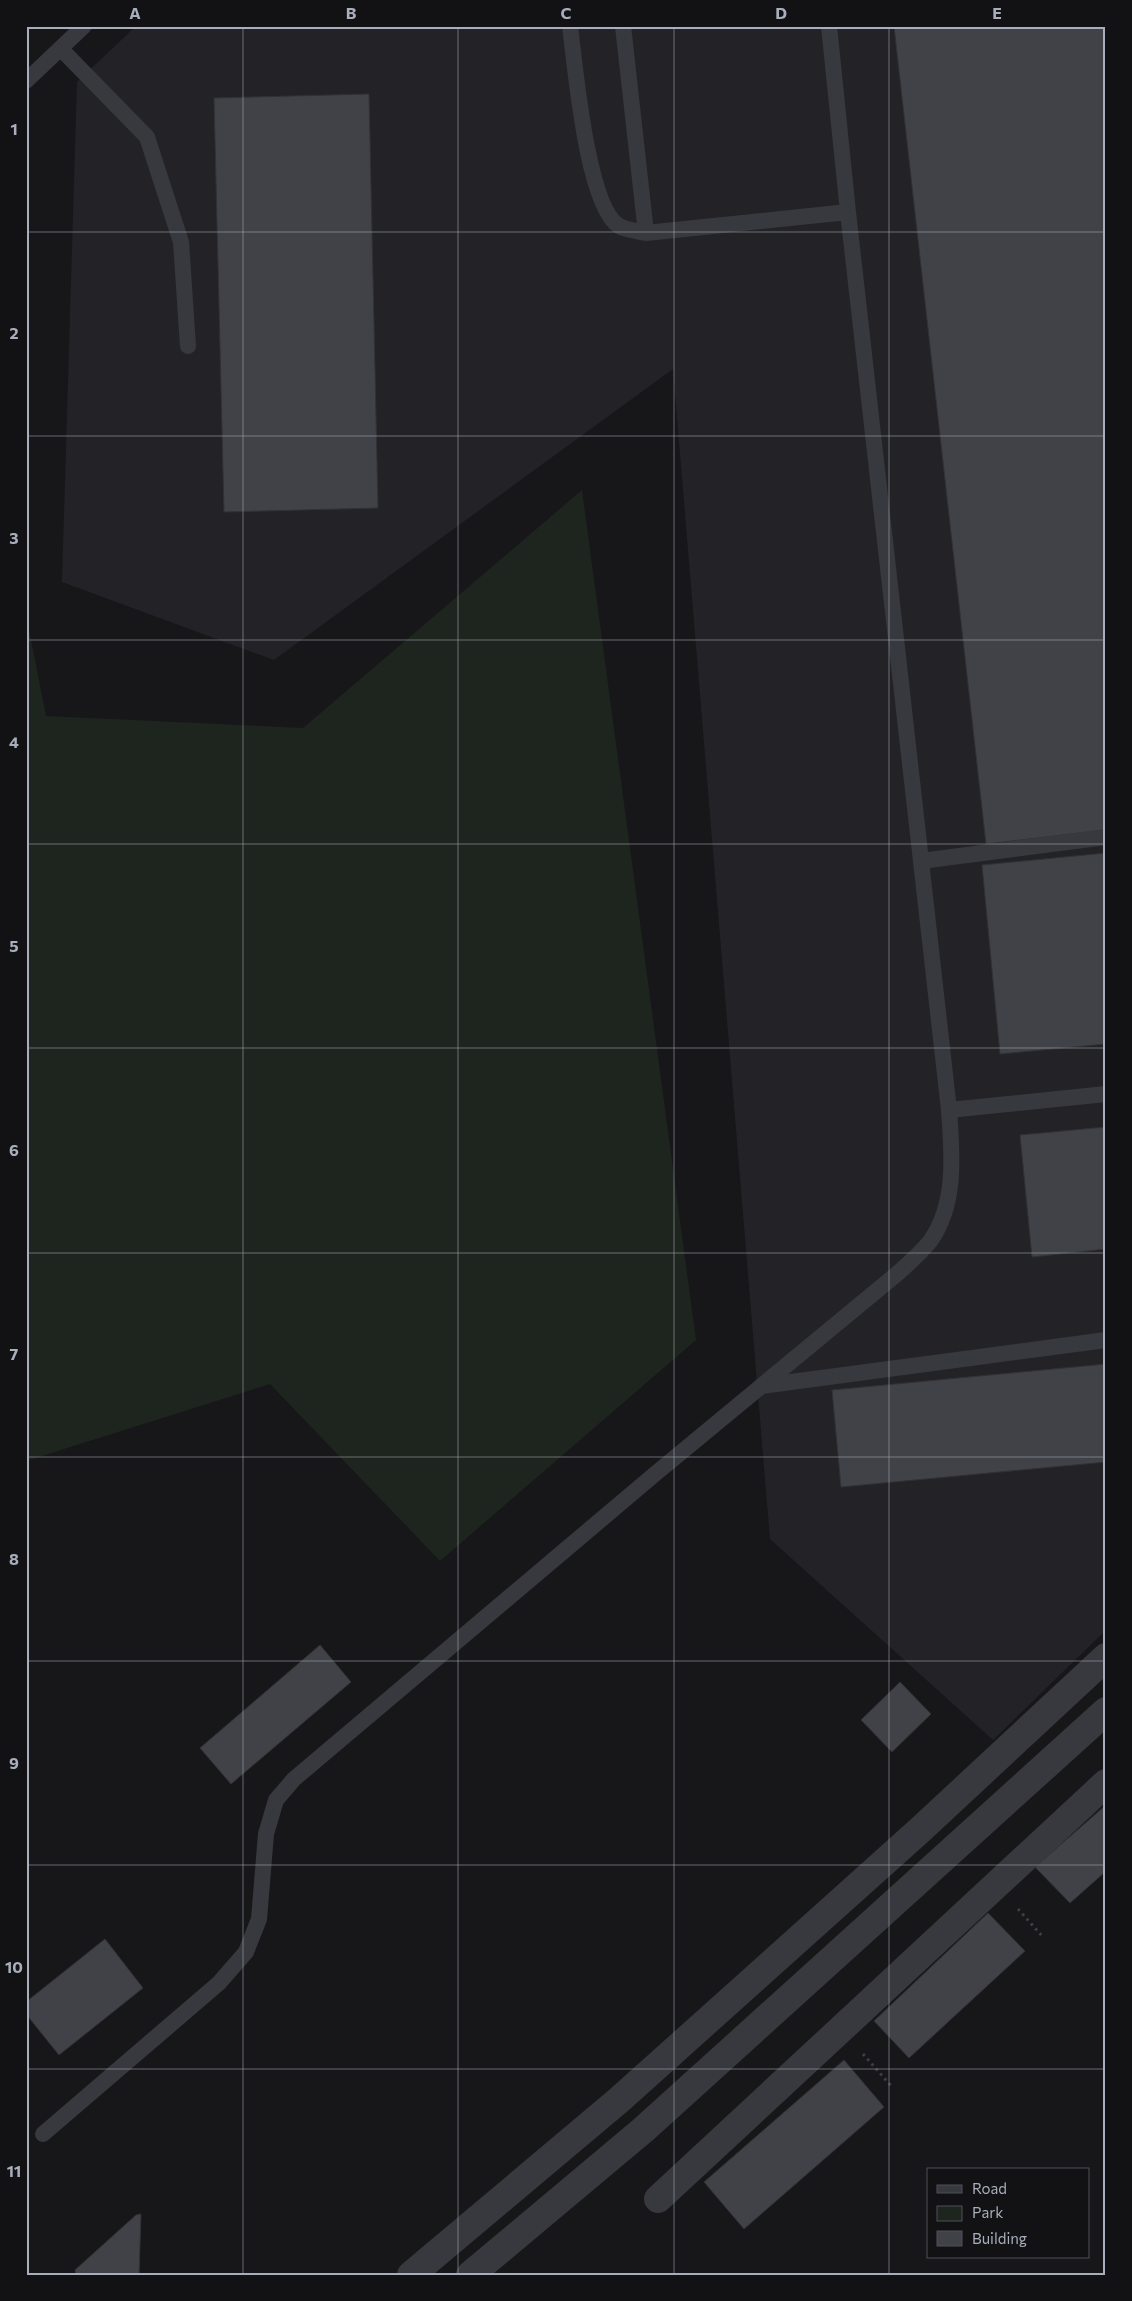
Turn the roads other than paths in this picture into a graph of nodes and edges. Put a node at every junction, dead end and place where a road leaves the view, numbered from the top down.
1 (84, 26) edge
2 (570, 26) edge
3 (623, 26) edge
4 (829, 26) edge
5 (61, 49) junction
6 (26, 81) edge
7 (848, 212) junction
8 (646, 233) junction
9 (188, 346) dead end
10 (1106, 837) edge
11 (921, 861) junction
12 (1106, 1094) edge
13 (949, 1110) junction
14 (1106, 1340) edge
15 (761, 1386) junction
16 (1106, 1656) edge
17 (1106, 1711) edge
18 (1106, 1782) edge
19 (43, 2134) dead end
20 (658, 2199) dead end
21 (442, 2249) junction
22 (410, 2275) edge
23 (466, 2275) edge
24 (470, 2275) edge

1 - 5 lane
2 - 8 lane
3 - 8 lane
4 - 7 lane
5 - 6 lane
5 - 9 lane
7 - 8 lane
7 - 11 lane
10 - 11 lane
11 - 13 lane
12 - 13 lane
13 - 15 lane
14 - 15 lane
15 - 19 lane
16 - 21 street
17 - 24 street
18 - 20 street
21 - 22 street
21 - 23 street

